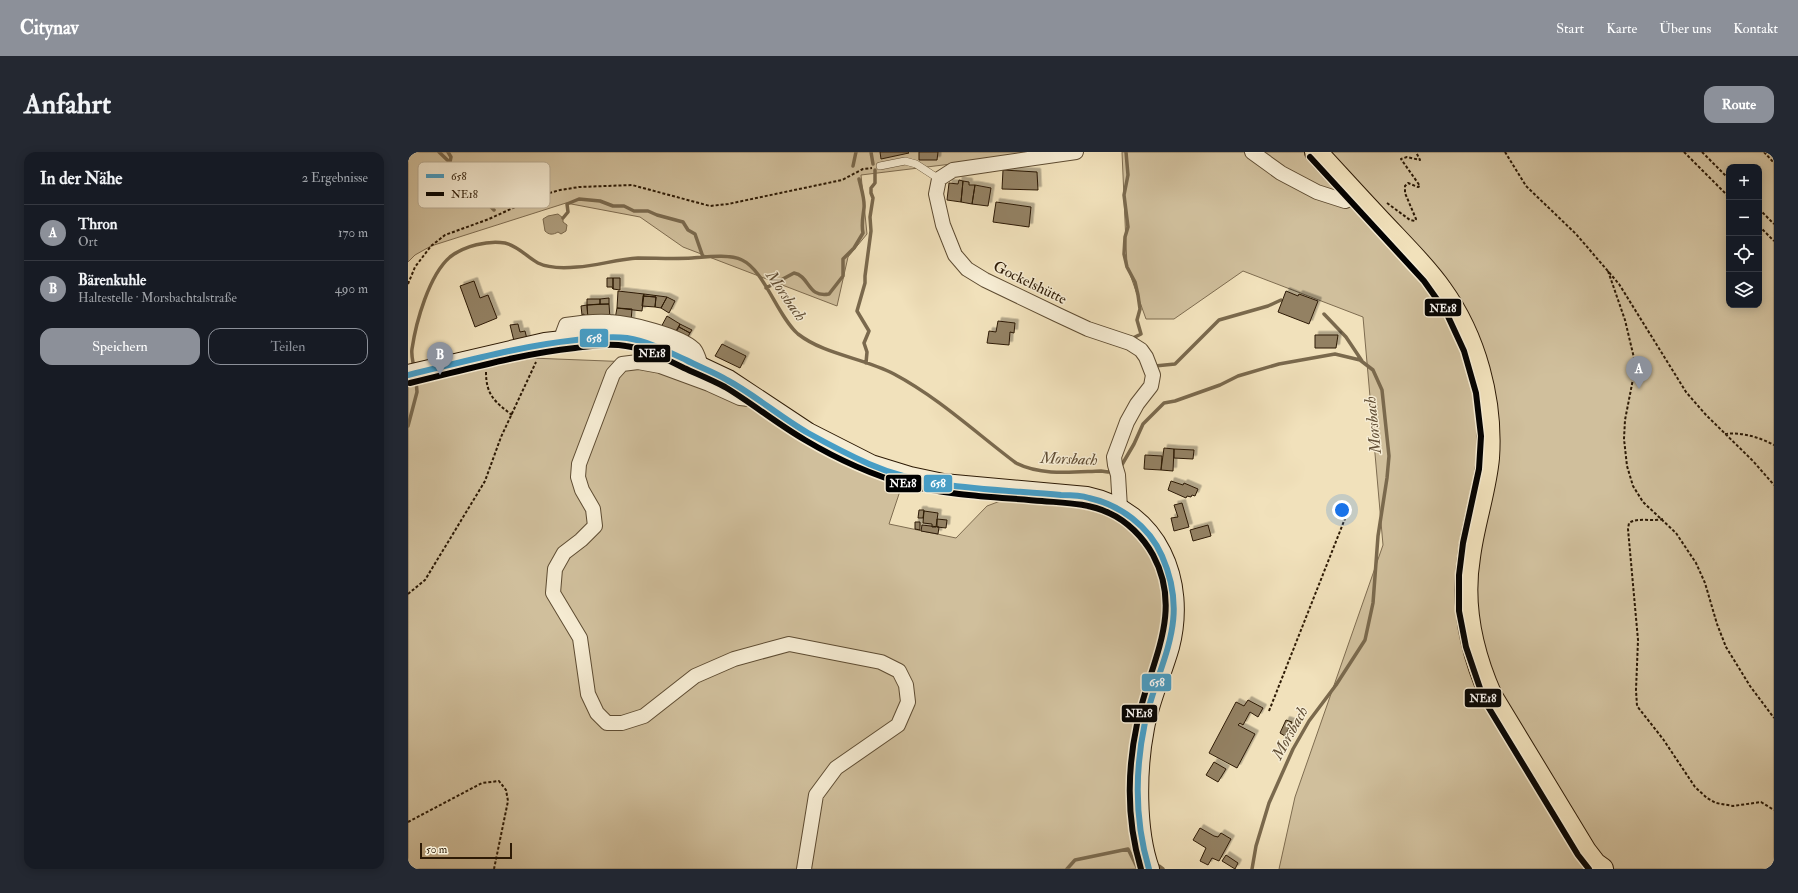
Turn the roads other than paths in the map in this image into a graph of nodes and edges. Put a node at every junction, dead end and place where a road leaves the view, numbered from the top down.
1 (1076, 152) edge
2 (1252, 152) edge
3 (1316, 152) edge
4 (880, 166) road end
5 (939, 179) junction
6 (1357, 196) junction
7 (408, 375) edge
8 (758, 400) junction
9 (1120, 508) junction
10 (804, 869) edge
11 (1149, 869) edge
12 (1602, 869) edge

1 - 5 street
2 - 6 street
3 - 6 main road
4 - 5 lane
5 - 9 street, Gockelshütte
6 - 12 main road
7 - 8 main road
8 - 9 main road
8 - 10 street
9 - 11 main road

